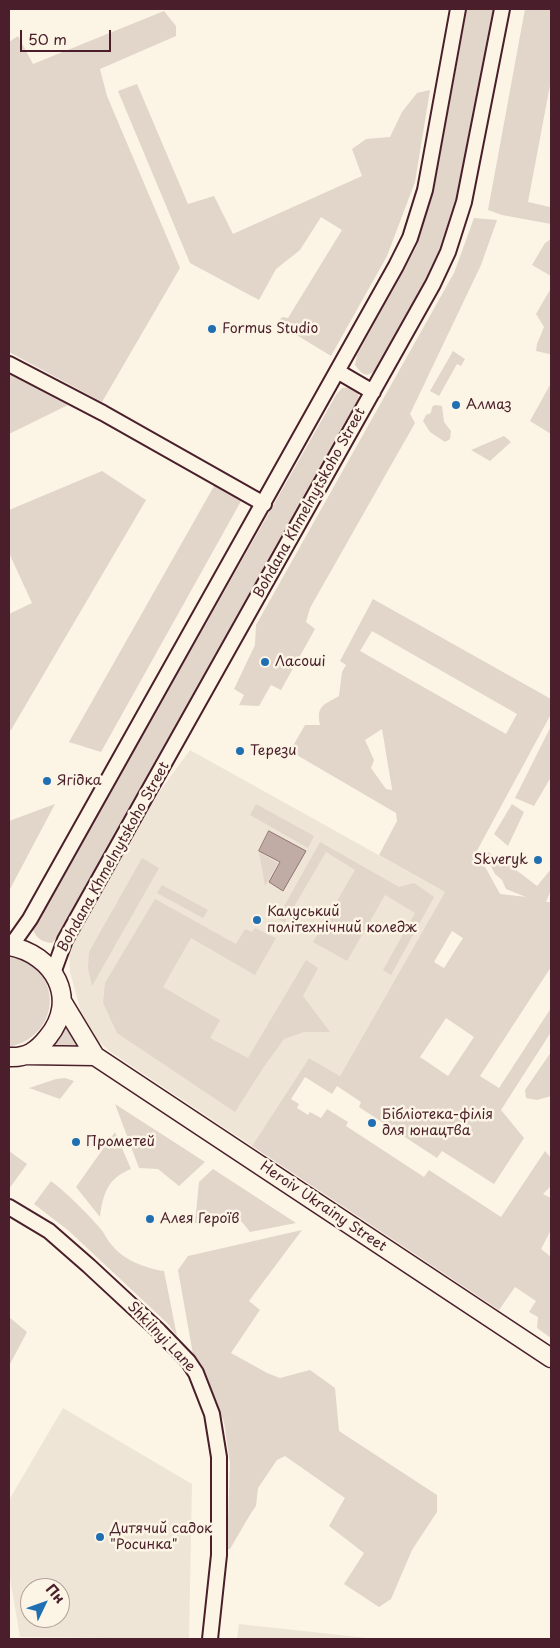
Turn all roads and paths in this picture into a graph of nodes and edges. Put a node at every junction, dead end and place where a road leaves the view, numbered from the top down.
1 (458, 9) edge
2 (502, 9) edge
3 (9, 364) edge
4 (337, 371) junction
5 (373, 392) junction
6 (264, 504) junction
7 (10, 946) edge
8 (53, 973) junction
9 (63, 1003) junction
10 (95, 1056) junction
11 (16, 1058) edge
12 (9, 1207) edge
13 (551, 1358) edge
14 (210, 1639) edge

1 - 4 street
2 - 5 street, Bohdana Khmelnytskoho Street
3 - 6 street
4 - 5 street
4 - 6 street
5 - 8 street, Bohdana Khmelnytskoho Street
6 - 7 street
7 - 8 main road
8 - 9 main road, Heroiv Ukrainy Street
9 - 10 main road, Heroiv Ukrainy Street
9 - 11 main road
10 - 11 main road
10 - 13 main road, Heroiv Ukrainy Street
12 - 14 street, Shkilnyi Lane

